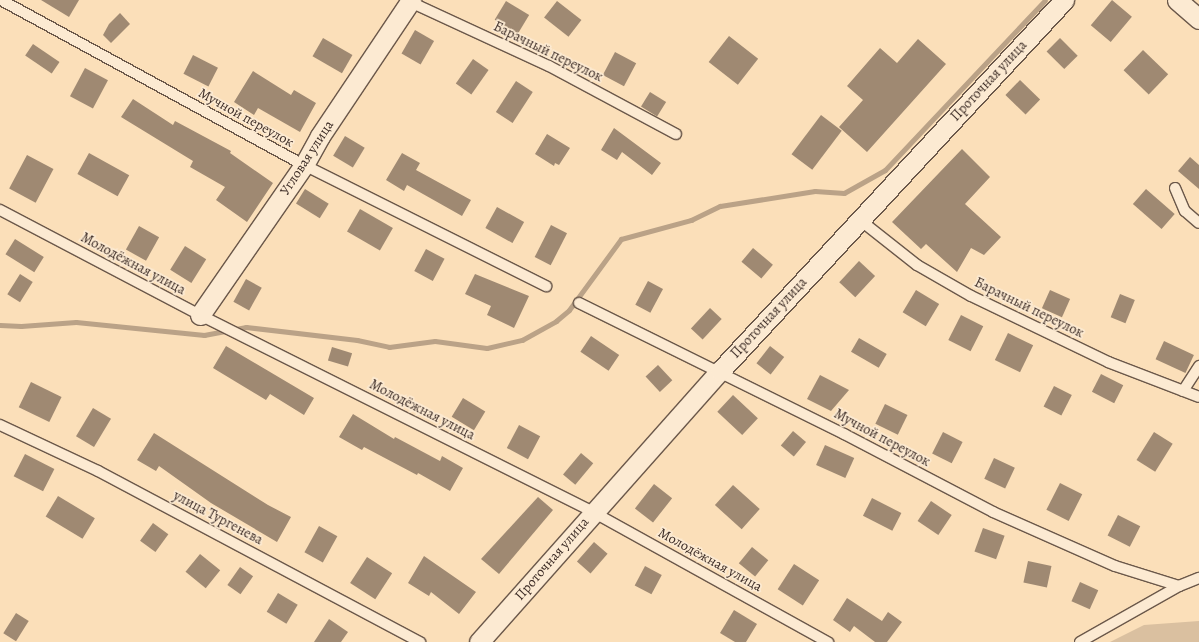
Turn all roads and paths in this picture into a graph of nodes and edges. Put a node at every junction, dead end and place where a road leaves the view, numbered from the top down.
1 (1, 0) edge
2 (1064, 0) edge
3 (1177, 0) edge
4 (409, 1) edge
5 (1199, 19) edge
6 (676, 134) dead end
7 (304, 165) junction
8 (1175, 188) dead end
9 (0, 210) edge
10 (860, 220) junction
11 (1199, 223) edge
12 (546, 286) dead end
13 (579, 303) dead end
14 (200, 315) junction
15 (1199, 366) edge
16 (720, 371) junction
17 (1183, 390) junction
18 (1199, 397) edge
19 (0, 425) edge
20 (593, 512) junction
21 (1199, 578) edge
22 (1179, 586) junction
23 (420, 642) edge
24 (479, 642) edge
25 (828, 642) edge
26 (1080, 642) edge

1 - 7 lane, Мучной переулок
2 - 10 street, Проточная улица
3 - 5 street
4 - 6 lane, Барачный переулок
4 - 7 street, Угловая улица
7 - 12 lane, Мучной переулок
7 - 14 street, Угловая улица
8 - 11 lane
9 - 14 lane, Молодёжная улица
10 - 16 street, Проточная улица
10 - 17 lane, Барачный переулок
13 - 16 lane, Мучной переулок
14 - 20 lane, Молодёжная улица
15 - 17 lane
16 - 20 street, Проточная улица
16 - 22 lane, Мучной переулок
17 - 18 lane, Барачный переулок
19 - 23 lane, улица Тургенева
20 - 24 street, Проточная улица
20 - 25 lane, Молодёжная улица
21 - 22 lane
22 - 26 lane

